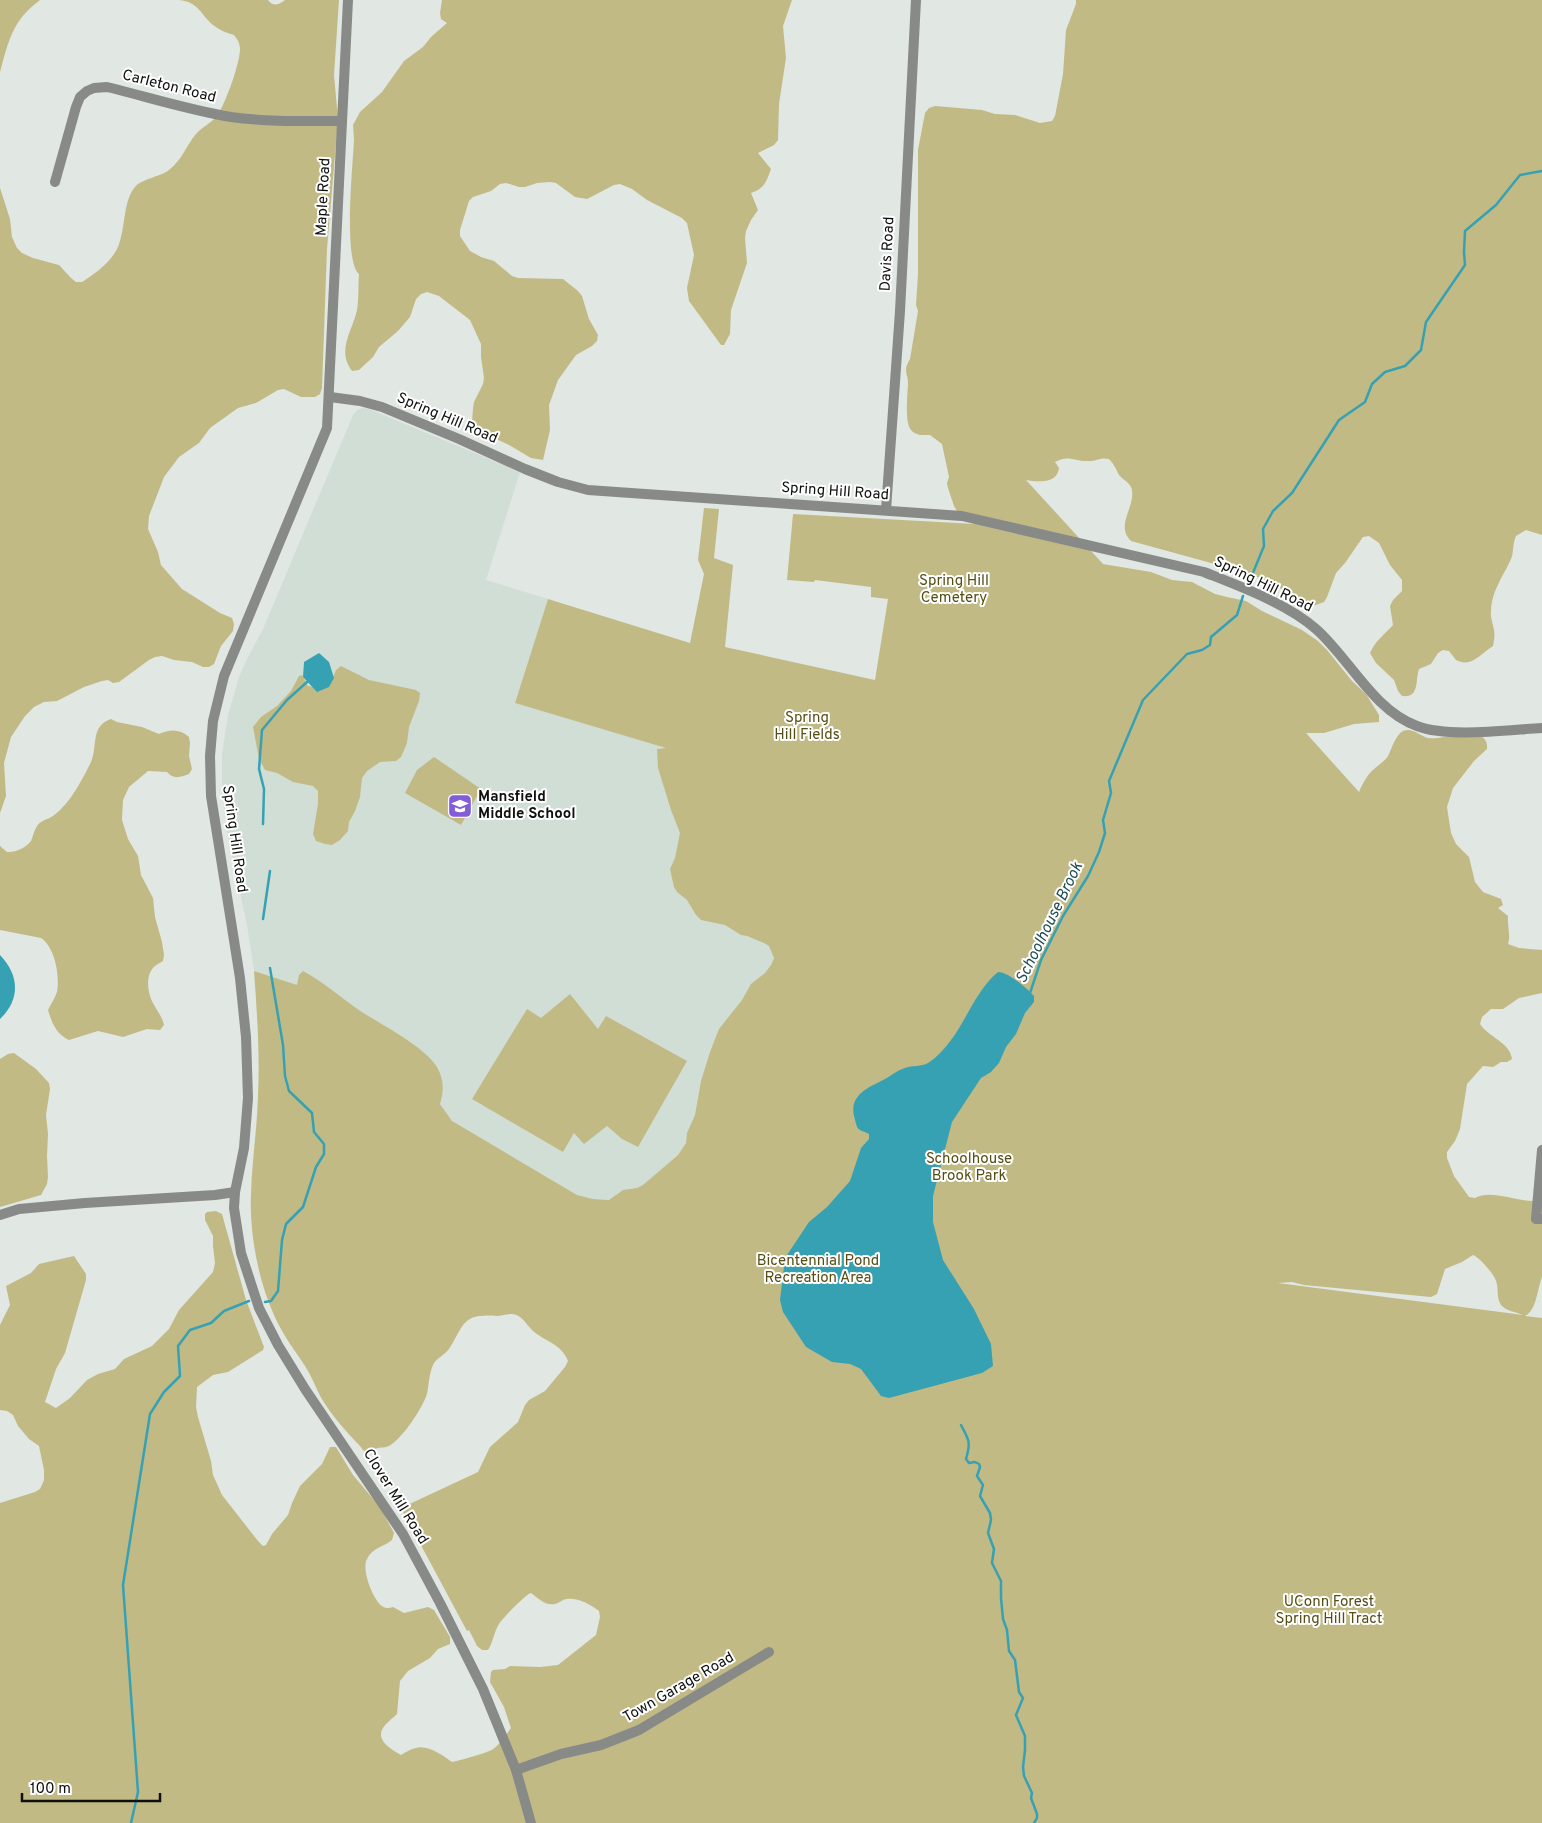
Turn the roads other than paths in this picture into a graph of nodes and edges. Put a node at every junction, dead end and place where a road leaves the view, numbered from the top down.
1 (348, 0) edge
2 (916, 0) edge
3 (342, 121) junction
4 (55, 182) dead end
5 (330, 397) junction
6 (886, 510) junction
7 (1542, 728) edge
8 (1542, 1150) edge
9 (235, 1192) junction
10 (0, 1215) edge
11 (1539, 1219) edge
12 (769, 1652) dead end
13 (516, 1770) junction
14 (531, 1823) edge

1 - 3 street, Maple Road
2 - 6 street, Davis Road
3 - 4 street, Carleton Road
3 - 5 street, Maple Road
5 - 6 street, Spring Hill Road
5 - 9 street, Spring Hill Road
6 - 7 street, Spring Hill Road
8 - 11 street
9 - 10 street
9 - 13 street, Clover Mill Road
12 - 13 street, Town Garage Road
13 - 14 street, Clover Mill Road

